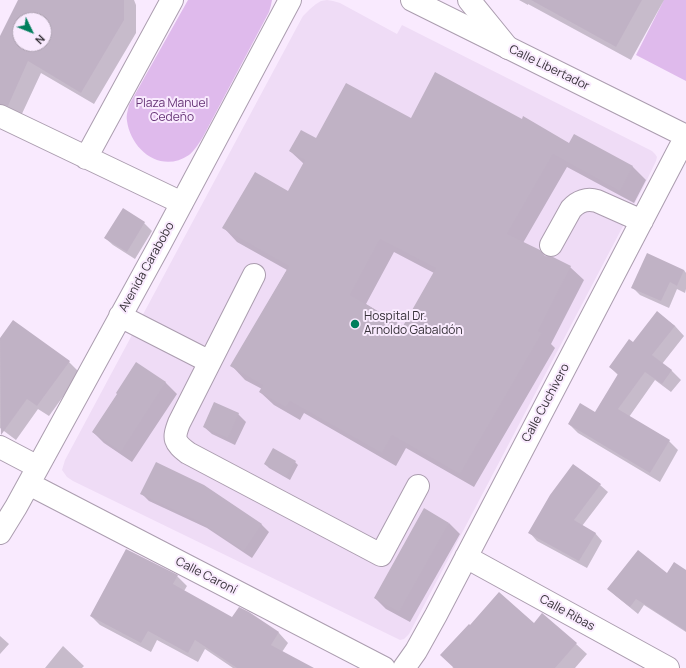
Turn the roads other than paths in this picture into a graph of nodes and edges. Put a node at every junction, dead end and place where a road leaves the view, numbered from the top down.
1 (157, 0) edge
2 (172, 0) edge
3 (290, 0) edge
4 (412, 0) edge
5 (469, 0) edge
6 (155, 32) junction
7 (508, 48) junction
8 (0, 116) edge
9 (686, 136) edge
10 (86, 158) junction
11 (182, 203) junction
12 (642, 221) junction
13 (551, 245) dead end
14 (254, 274) dead end
15 (120, 316) junction
16 (210, 362) junction
17 (0, 447) edge
18 (33, 475) junction
19 (418, 486) dead end
20 (0, 533) edge
21 (466, 558) junction
22 (384, 668) edge
23 (404, 668) edge
24 (668, 668) edge

1 - 6 main road
2 - 6 main road
3 - 11 main road, Avenida Carabobo
4 - 7 main road, Calle Libertador
5 - 7 main road
6 - 10 main road
7 - 9 main road, Calle Libertador
8 - 10 main road
9 - 12 main road, Calle Cuchivero
10 - 11 main road
11 - 15 main road, Avenida Carabobo
12 - 13 main road
12 - 21 main road, Calle Cuchivero
14 - 16 main road
15 - 16 main road
15 - 18 main road, Avenida Carabobo
16 - 19 main road
17 - 18 main road, Calle Caroní
18 - 20 main road, Avenida Carabobo
18 - 22 main road, Calle Caroní
21 - 23 main road, Calle Cuchivero
21 - 24 main road, Calle Ribas

